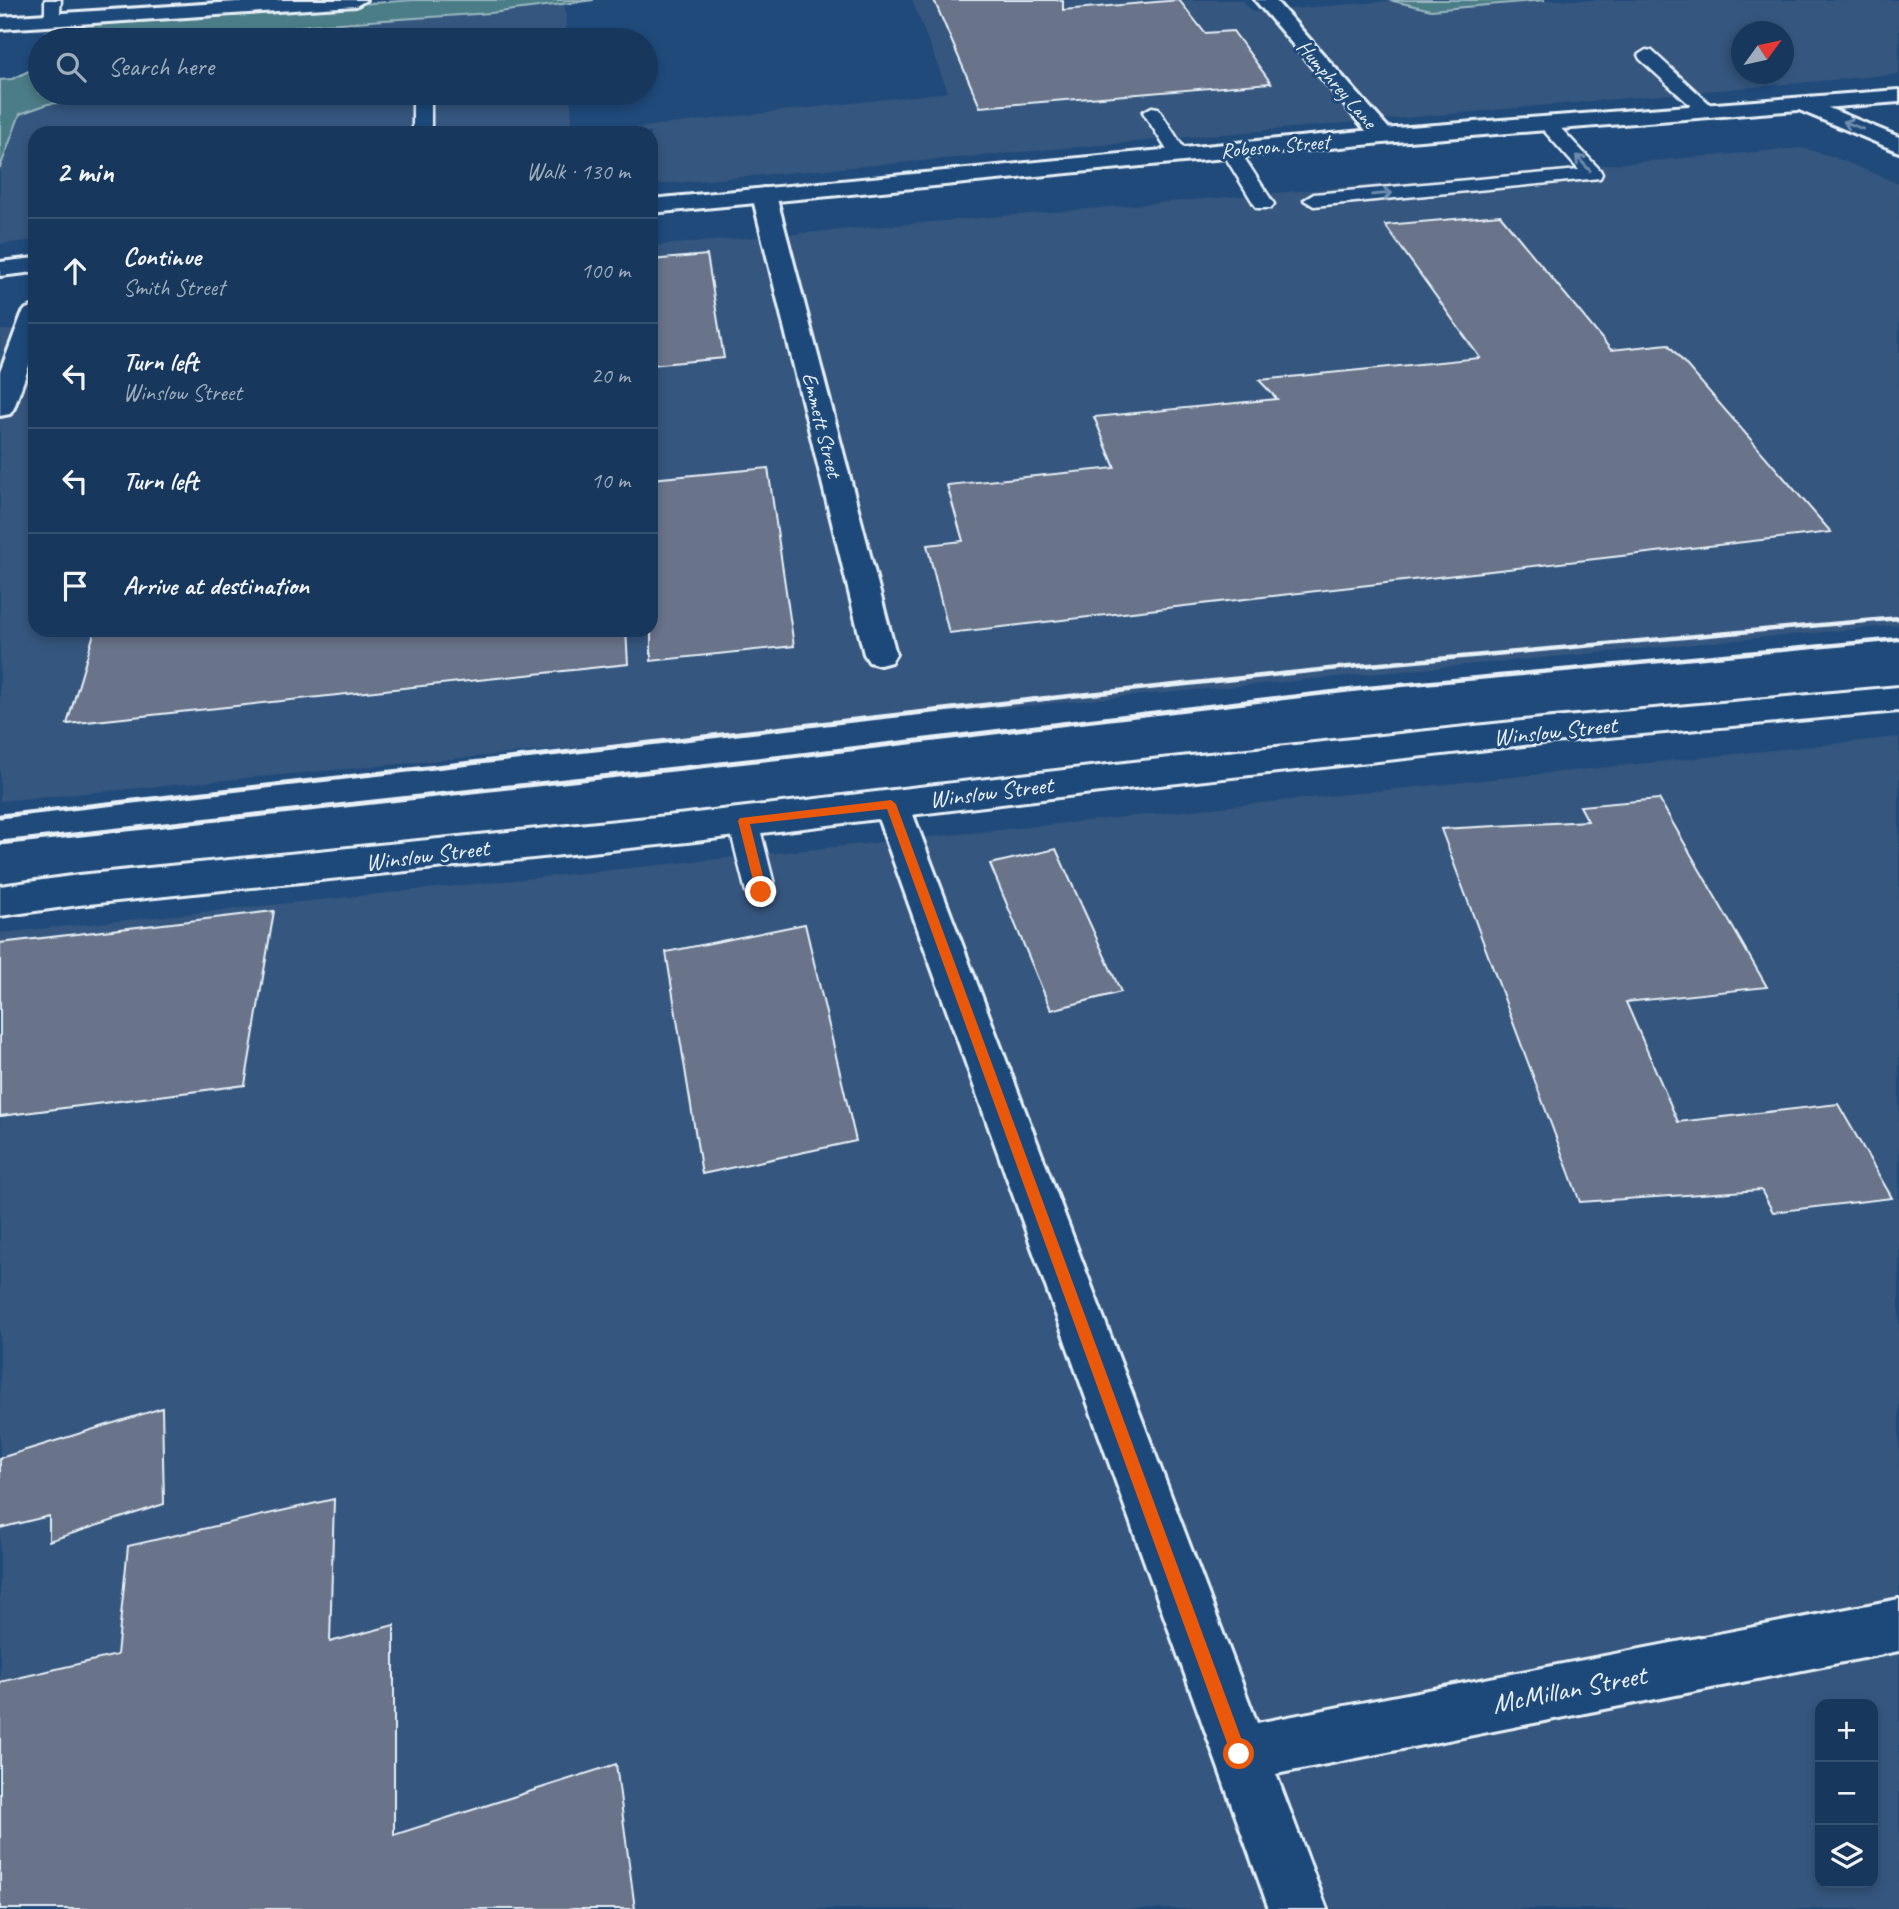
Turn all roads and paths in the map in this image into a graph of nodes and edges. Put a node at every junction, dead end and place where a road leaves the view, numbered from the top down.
1 (356, 0) edge
2 (1265, 0) edge
3 (53, 10) edge
4 (0, 23) edge
5 (1646, 55) dead end
6 (1899, 96) edge
7 (422, 105) edge
8 (1807, 105) junction
9 (1152, 111) dead end
10 (1708, 112) junction
11 (1547, 124) junction
12 (422, 126) edge
13 (1382, 136) junction
14 (1899, 145) edge
15 (1230, 150) junction
16 (1179, 155) junction
17 (764, 195) junction
18 (1314, 200) dead end
19 (1264, 204) dead end
20 (658, 205) edge
21 (28, 266) edge
22 (0, 269) edge
23 (28, 333) edge
24 (0, 408) edge
25 (880, 654) dead end
26 (1899, 699) edge
27 (891, 804) junction
28 (743, 821) junction
29 (761, 892) dead end
30 (0, 901) edge
31 (1899, 1625) edge
32 (1239, 1754) junction
33 (1298, 1909) edge

1 - 3 street
2 - 13 street, Humphrey Lane
3 - 4 street
5 - 10 lane
6 - 8 street, Robeson Street
7 - 12 lane
8 - 10 street, Robeson Street
14 -> 8 street
9 - 16 lane
10 - 11 street, Robeson Street
11 - 13 street, Robeson Street
18 -> 11 lane
13 - 15 street, Robeson Street
15 - 16 street, Robeson Street
15 - 19 lane
16 - 17 street, Robeson Street
17 - 20 street, Robeson Street
17 - 25 street, Emmett Street
21 - 22 street
23 - 24 street
26 - 27 street, Winslow Street
27 - 28 street, Winslow Street
27 - 32 street
28 - 29 lane
28 - 30 street, Winslow Street
31 - 32 street, McMillan Street
32 - 33 street

